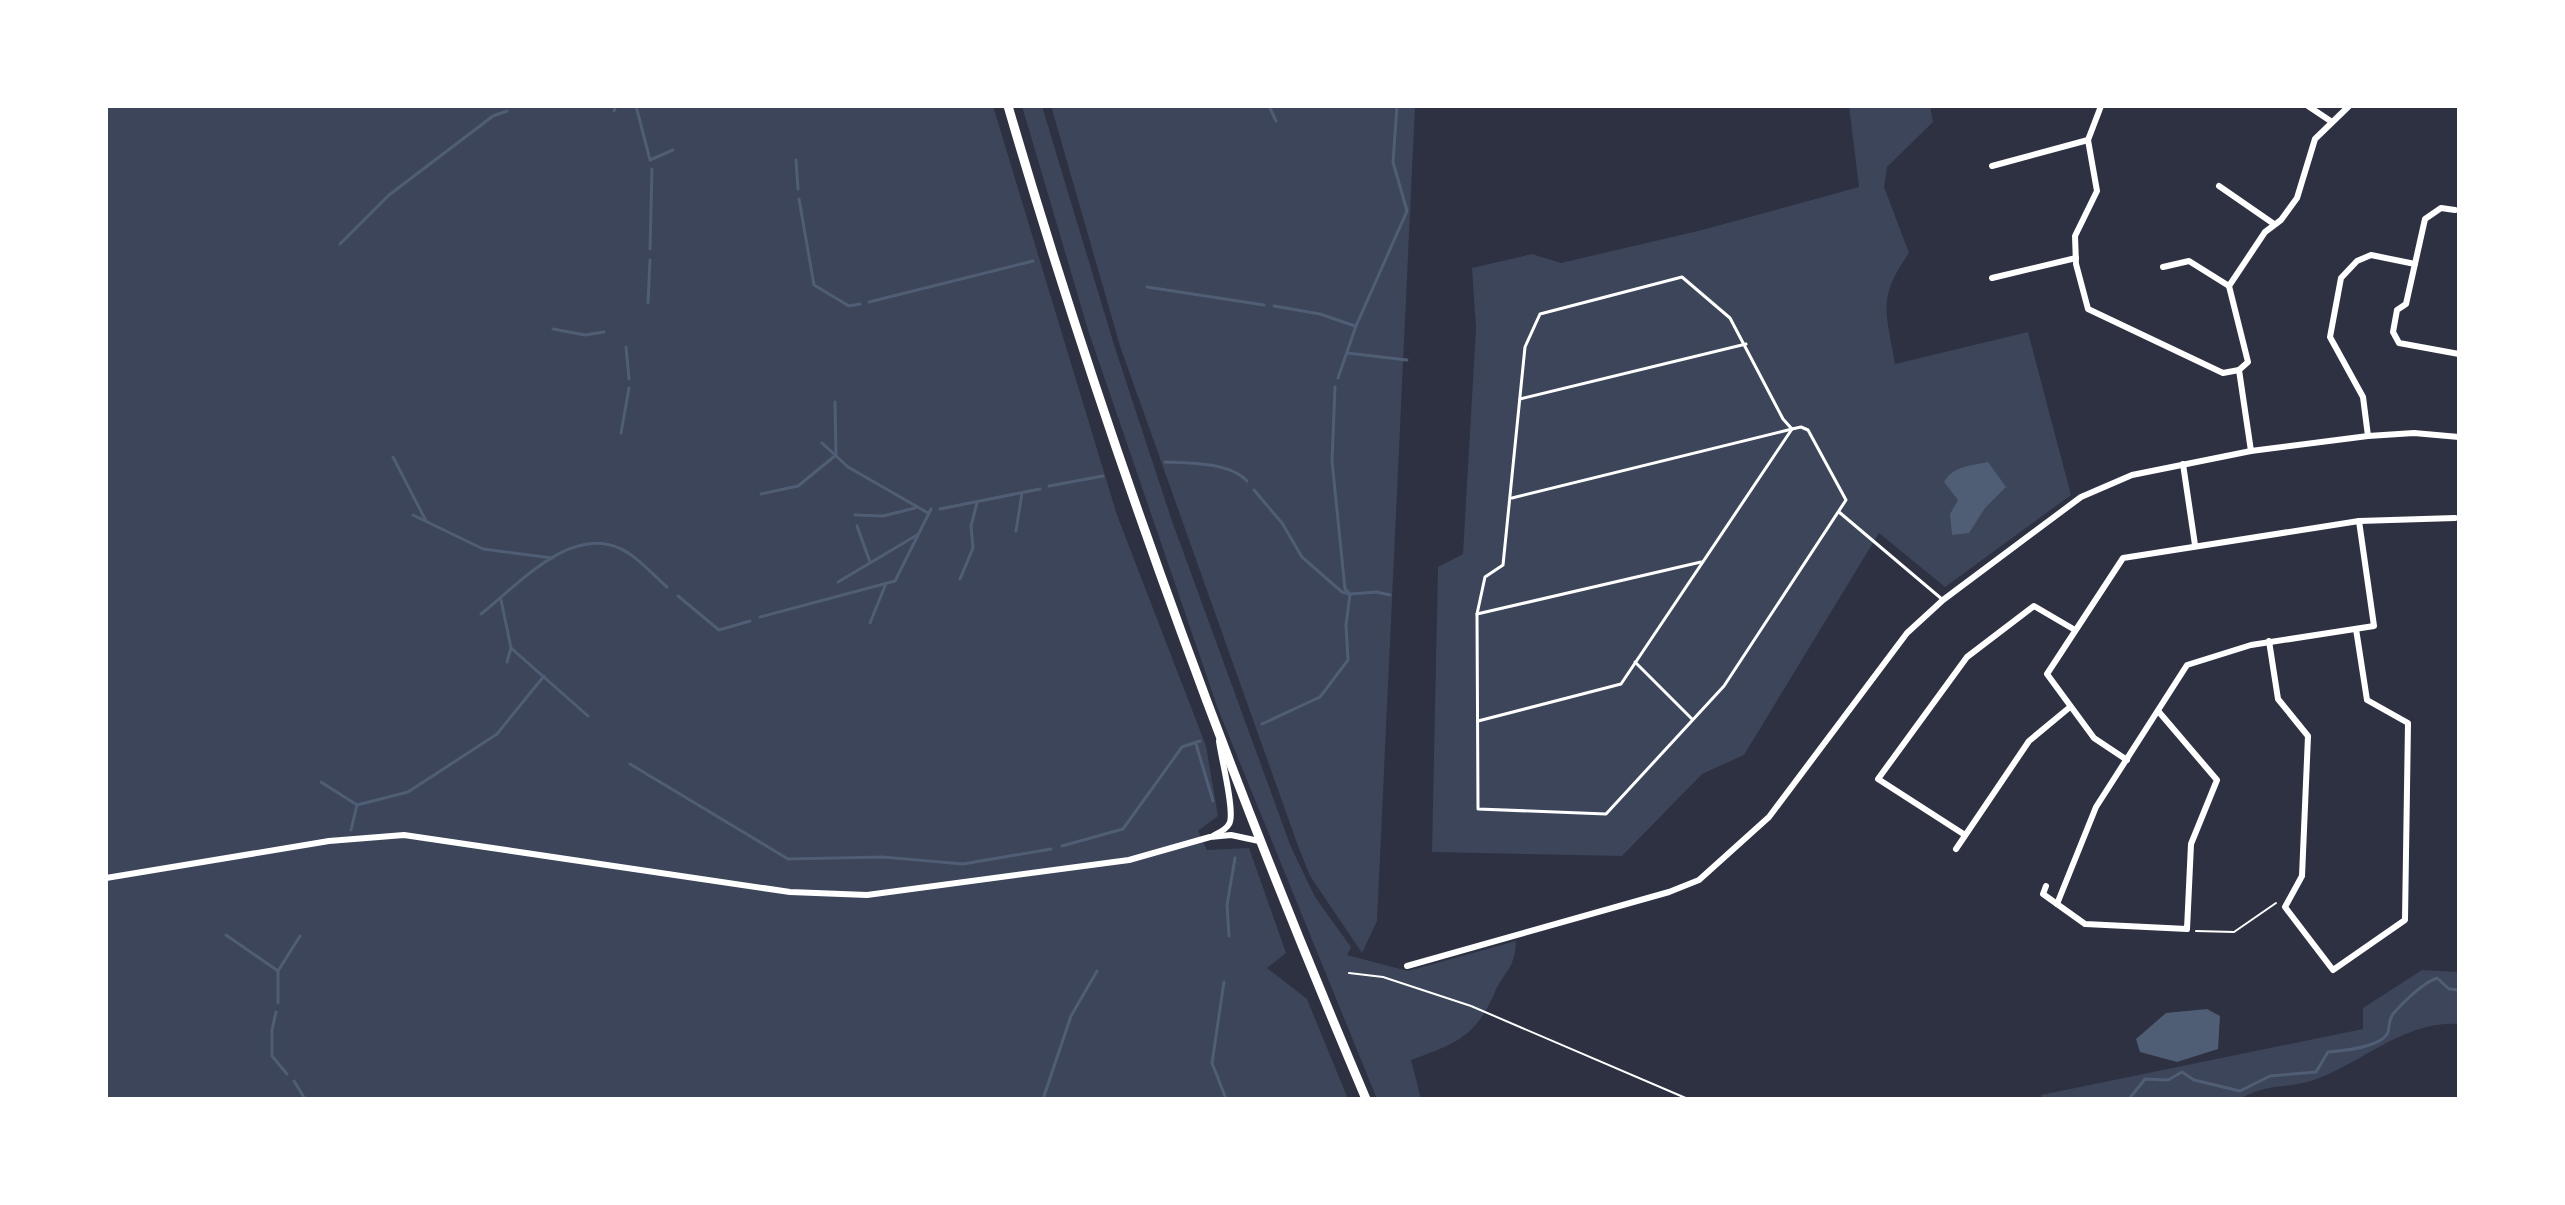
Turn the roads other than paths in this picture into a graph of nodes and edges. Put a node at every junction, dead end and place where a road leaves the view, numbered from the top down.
1 (1008, 106) edge
2 (2101, 106) edge
3 (2308, 106) edge
4 (2349, 106) edge
5 (2332, 122) junction
6 (2088, 140) junction
7 (1992, 166) dead end
8 (2219, 186) dead end
9 (2455, 210) dead end
10 (2274, 224) junction
11 (2076, 258) junction
12 (2415, 264) junction
13 (2163, 267) dead end
14 (1992, 278) dead end
15 (2229, 286) junction
16 (1746, 344) junction
17 (2459, 354) edge
18 (2239, 370) junction
19 (1520, 399) junction
20 (1792, 429) junction
21 (2368, 436) junction
22 (2459, 437) edge
23 (2251, 451) junction
24 (2183, 464) junction
25 (1511, 498) junction
26 (1838, 511) junction
27 (2455, 518) dead end
28 (2359, 521) junction
29 (2195, 545) junction
30 (1701, 562) junction
31 (1943, 600) junction
32 (1477, 614) junction
33 (2356, 629) junction
34 (2075, 630) junction
35 (2269, 641) junction
36 (1635, 662) junction
37 (2070, 707) junction
38 (2159, 712) junction
39 (1693, 720) junction
40 (1478, 721) junction
41 (1219, 738) junction
42 (2127, 760) junction
43 (1965, 835) junction
44 (1210, 837) junction
45 (1259, 841) junction
46 (1956, 849) dead end
47 (106, 878) edge
48 (2046, 886) dead end
49 (2057, 904) junction
50 (1407, 966) dead end
51 (1366, 1099) edge

1 - 41 main road
2 - 6 street
3 - 5 street
4 - 5 street
5 - 10 street
6 - 7 street
6 - 11 street
8 - 10 street
9 - 12 street
10 - 15 street
11 - 14 street
11 - 18 street
12 - 17 street
12 - 21 street
13 - 15 street
15 - 18 street
16 - 19 lane
16 - 19 lane
16 - 20 lane
18 - 23 street
19 - 25 lane
20 - 25 lane
20 - 26 lane
20 - 30 lane
21 - 22 street
21 - 23 street
23 - 24 street
24 - 29 street
24 - 31 street
25 - 32 lane
26 - 31 lane
26 - 39 lane
27 - 28 street
28 - 29 street
28 - 33 street
29 - 34 street
30 - 32 lane
30 - 36 lane
31 - 50 street
32 - 40 lane
33 - 35 street
33 - 35 street
34 - 37 street
34 - 43 street
35 - 38 street
36 - 39 lane
36 - 40 lane
37 - 42 street
37 - 43 street
38 - 42 street
38 - 49 street
39 - 40 lane
41 - 44 street
41 - 45 main road
42 - 49 street
43 - 46 street
44 - 45 street
44 - 47 street
45 - 51 main road
48 - 49 street

